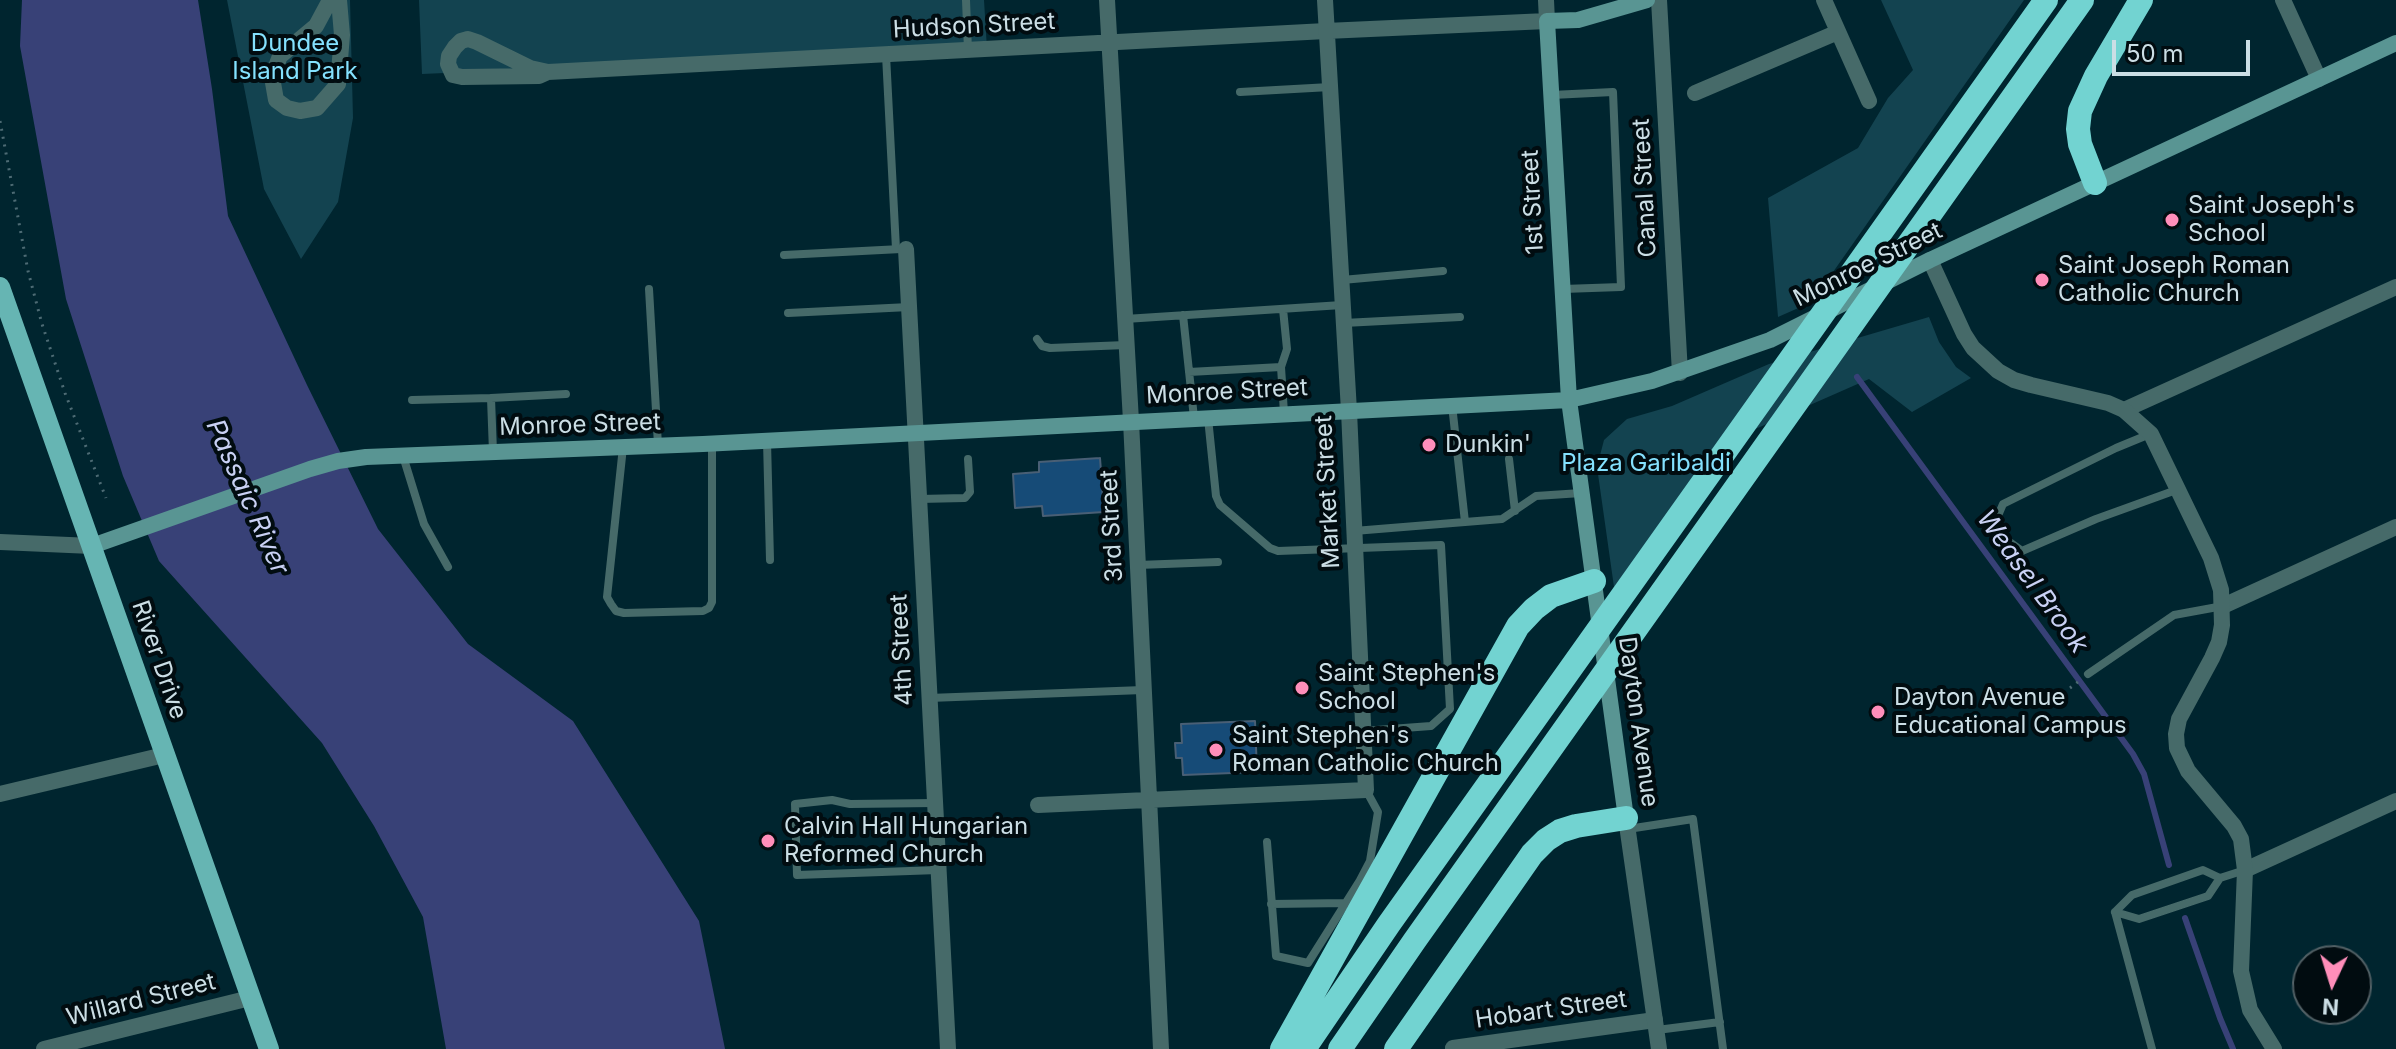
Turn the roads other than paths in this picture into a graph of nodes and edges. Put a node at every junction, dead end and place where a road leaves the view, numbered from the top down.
1 (330, 0) edge
2 (339, 0) edge
3 (966, 0) edge
4 (1107, 0) edge
5 (1325, 0) edge
6 (1546, 0) edge
7 (1647, 0) edge
8 (1659, 0) edge
9 (1824, 0) edge
10 (2046, 0) edge
11 (2082, 0) edge
12 (2141, 0) edge
13 (2283, 0) edge
14 (1547, 21) junction
15 (1326, 31) junction
16 (1838, 32) junction
17 (1109, 43) junction
18 (2396, 43) edge
19 (968, 50) junction
20 (886, 54) junction
21 (548, 72) junction
22 (2319, 79) junction
23 (1330, 87) junction
24 (1240, 92) dead end
25 (1695, 93) dead end
26 (1551, 95) junction
27 (1869, 101) dead end
28 (2095, 183) junction
29 (901, 249) junction
30 (784, 255) dead end
31 (1930, 260) junction
32 (1443, 271) dead end
33 (1341, 280) junction
34 (0, 287) edge
35 (2396, 287) edge
36 (649, 289) dead end
37 (1562, 289) junction
38 (1342, 305) junction
39 (909, 307) junction
40 (1283, 309) junction
41 (788, 313) dead end
42 (1183, 315) junction
43 (1460, 317) dead end
44 (1125, 319) junction
45 (1344, 323) junction
46 (1037, 339) dead end
47 (1127, 345) junction
48 (1281, 367) junction
49 (1189, 372) junction
50 (1680, 373) junction
51 (566, 394) dead end
52 (491, 398) junction
53 (412, 400) dead end
54 (1569, 400) junction
55 (1452, 405) junction
56 (2124, 410) junction
57 (1349, 411) junction
58 (1284, 413) junction
59 (1201, 418) junction
60 (1131, 421) junction
61 (915, 432) junction
62 (2151, 434) junction
63 (767, 440) junction
64 (712, 443) junction
65 (659, 446) junction
66 (623, 447) junction
67 (493, 452) junction
68 (403, 455) junction
69 (968, 459) dead end
70 (1509, 459) dead end
71 (2179, 489) junction
72 (1582, 493) junction
73 (918, 499) junction
74 (1515, 511) junction
75 (1465, 522) junction
76 (2396, 527) edge
77 (1354, 540) junction
78 (0, 542) edge
79 (92, 546) junction
80 (770, 560) dead end
81 (1218, 562) dead end
82 (1138, 565) junction
83 (448, 567) dead end
84 (1594, 581) junction
85 (2223, 606) junction
86 (2088, 674) dead end
87 (1144, 690) junction
88 (929, 698) junction
89 (1363, 731) junction
90 (164, 755) junction
91 (1366, 790) junction
92 (0, 794) edge
93 (1149, 800) junction
94 (2396, 801) edge
95 (935, 803) junction
96 (1038, 805) dead end
97 (1627, 824) junction
98 (1267, 842) dead end
99 (938, 870) junction
100 (2245, 870) junction
101 (2220, 878) junction
102 (1347, 903) junction
103 (1271, 904) junction
104 (2115, 912) junction
105 (250, 998) junction
106 (1720, 1022) junction
107 (1656, 1025) junction
108 (1453, 1048) edge
109 (44, 1049) edge
110 (269, 1049) edge
111 (948, 1049) edge
112 (1161, 1049) edge
113 (1282, 1049) edge
114 (1304, 1049) edge
115 (1340, 1049) edge
116 (1396, 1049) edge
117 (1659, 1049) edge
118 (1723, 1049) edge
119 (2152, 1049) edge
120 (2274, 1049) edge

1 - 2 street
3 - 19 lane
4 - 17 street, 3rd Street
5 - 15 street, Market Street
6 - 14 street, 1st Street
7 - 14 main road
8 - 50 street, Canal Street
9 - 16 street
10 - 114 highway
11 - 115 highway
12 - 28 highway
13 - 22 street
14 - 15 street, Hudson Street
14 - 26 main road, 1st Street
15 - 17 street, Hudson Street
15 - 23 street, Market Street
16 - 25 street
16 - 27 street
17 - 19 street, Hudson Street
17 - 44 street, 3rd Street
18 - 22 main road, Monroe Street
19 - 20 street, Hudson Street
20 - 21 street, Hudson Street
20 - 29 lane
21 - 21 street, Hudson Street
22 - 28 main road, Monroe Street
23 - 24 lane
23 - 33 street, Market Street
26 - 37 main road, 1st Street
26 - 37 lane
28 - 31 main road, Monroe Street
29 - 30 lane
29 - 39 street, 4th Street
31 - 50 main road, Monroe Street
31 - 56 street
32 - 33 lane
33 - 38 street, Market Street
34 - 79 main road, River Drive
35 - 56 street
36 - 65 lane
37 - 54 main road, 1st Street
38 - 40 lane
38 - 45 street, Market Street
39 - 41 lane
39 - 61 street, 4th Street
40 - 42 lane
40 - 48 lane
42 - 44 lane
42 - 49 lane
43 - 45 lane
44 - 47 street, 3rd Street
45 - 57 street, Market Street
46 - 47 lane
47 - 60 street, 3rd Street
48 - 49 lane
48 - 58 lane
49 - 59 lane
50 - 54 main road, Monroe Street
51 - 52 lane
52 - 53 lane
52 - 67 lane
54 - 55 main road, Monroe Street
54 - 72 main road, Dayton Avenue
55 - 57 main road, Monroe Street
55 - 75 lane
56 - 62 street
57 - 58 main road, Monroe Street
57 - 77 street, Market Street
58 - 59 main road, Monroe Street
59 - 60 main road, Monroe Street
59 - 77 lane
60 - 61 main road, Monroe Street
60 - 82 street, 3rd Street
61 - 63 main road, Monroe Street
61 - 73 street, 4th Street
62 - 71 street
62 - 71 lane
63 - 64 main road, Monroe Street
63 - 80 lane
64 - 65 main road, Monroe Street
64 - 66 lane
65 - 66 main road, Monroe Street
66 - 67 main road, Monroe Street
67 - 68 main road, Monroe Street
68 - 79 main road, Monroe Street
68 - 83 lane
69 - 73 lane
70 - 74 lane
71 - 85 street
72 - 74 lane
72 - 84 main road, Dayton Avenue
73 - 88 street, 4th Street
74 - 75 lane
75 - 77 lane
76 - 85 street
77 - 89 street, Market Street
77 - 89 lane
78 - 79 street, Monroe Street
79 - 90 main road, River Drive
81 - 82 lane
82 - 87 street, 3rd Street
84 - 97 main road, Dayton Avenue
84 - 113 highway
85 - 86 lane
85 - 100 street
87 - 88 lane
87 - 93 street, 3rd Street
88 - 95 street, 4th Street
89 - 91 street, Market Street
90 - 92 street
90 - 105 main road, River Drive
91 - 93 street
91 - 102 lane
93 - 96 street
93 - 112 street, 3rd Street
94 - 100 street
95 - 99 street, 4th Street
95 - 99 lane
97 - 106 lane
97 - 107 street, Dayton Avenue
97 - 116 highway
98 - 103 lane
99 - 111 street, 4th Street
100 - 101 lane
100 - 120 street
101 - 104 lane
101 - 104 lane
102 - 103 lane
102 - 103 lane
104 - 119 lane
105 - 109 street, Willard Street
105 - 110 main road, River Drive
106 - 107 lane
106 - 118 lane
107 - 108 street, Hobart Street
107 - 117 street, Dayton Avenue

